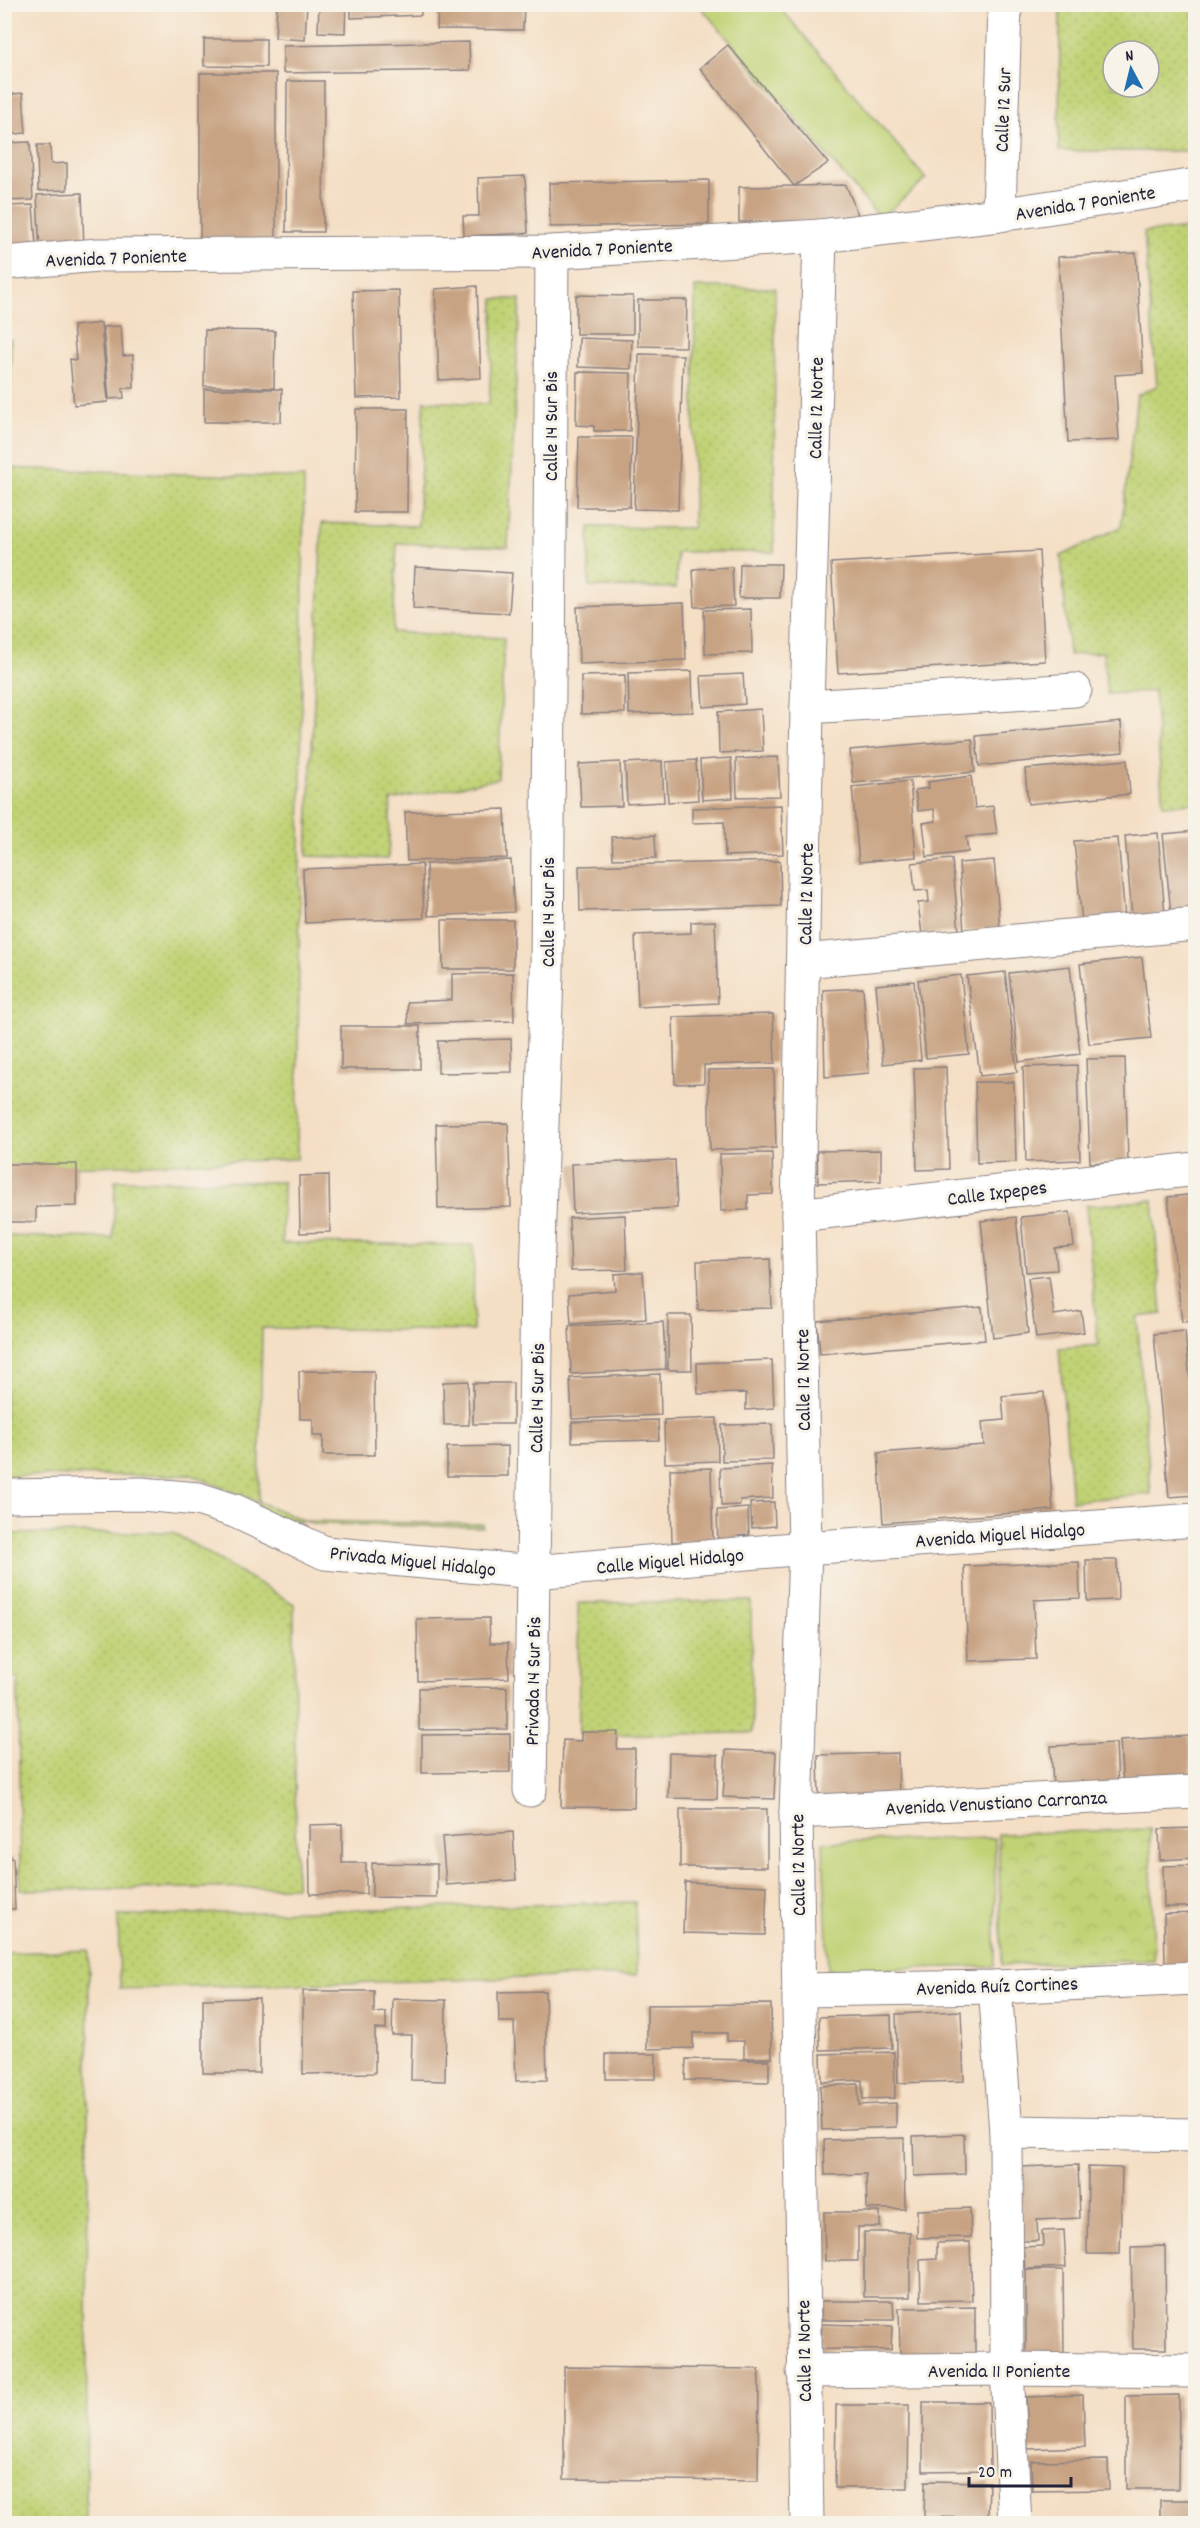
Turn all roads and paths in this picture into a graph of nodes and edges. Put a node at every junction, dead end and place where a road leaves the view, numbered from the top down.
1 (1005, 4) edge
2 (1196, 185) edge
3 (999, 215) junction
4 (820, 236) junction
5 (552, 252) junction
6 (4, 263) edge
7 (1075, 690) dead end
8 (807, 707) junction
9 (1196, 924) edge
10 (804, 961) junction
11 (1196, 1169) edge
12 (798, 1215) junction
13 (4, 1496) edge
14 (1196, 1520) edge
15 (805, 1548) junction
16 (534, 1572) junction
17 (530, 1790) dead end
18 (1196, 1792) edge
19 (796, 1812) junction
20 (1196, 1978) edge
21 (995, 1987) junction
22 (799, 1990) junction
23 (1006, 2133) junction
24 (1196, 2135) edge
25 (1006, 2369) junction
26 (803, 2371) junction
27 (1196, 2371) edge
28 (807, 2523) edge
29 (1015, 2523) edge

1 - 3 street, Calle 12 Sur
2 - 3 street, Avenida 7 Poniente
3 - 4 street, Avenida 7 Poniente
4 - 5 street, Avenida 7 Poniente
4 - 8 street, Calle 12 Norte
5 - 6 street, Avenida 7 Poniente
5 - 16 street, Calle 14 Sur Bis
7 - 8 street
8 - 10 street, Calle 12 Norte
9 - 10 street
10 - 12 street, Calle 12 Norte
11 - 12 street, Calle Ixpepes
12 - 15 street, Calle 12 Norte
13 - 16 street, Privada Miguel Hidalgo
14 - 15 street, Avenida Miguel Hidalgo
15 - 16 street, Calle Miguel Hidalgo
15 - 19 street, Calle 12 Norte
16 - 17 street, Privada 14 Sur Bis
18 - 19 street, Avenida Venustiano Carranza
19 - 22 street, Calle 12 Norte
20 - 21 street, Avenida Ruíz Cortines
21 - 22 street, Avenida Ruíz Cortines
21 - 23 street
22 - 26 street, Calle 12 Norte
23 - 24 street
23 - 25 street
25 - 26 street, Avenida 11 Poniente
25 - 27 street, Avenida 11 Poniente
25 - 29 street
26 - 28 street, Calle 12 Norte

